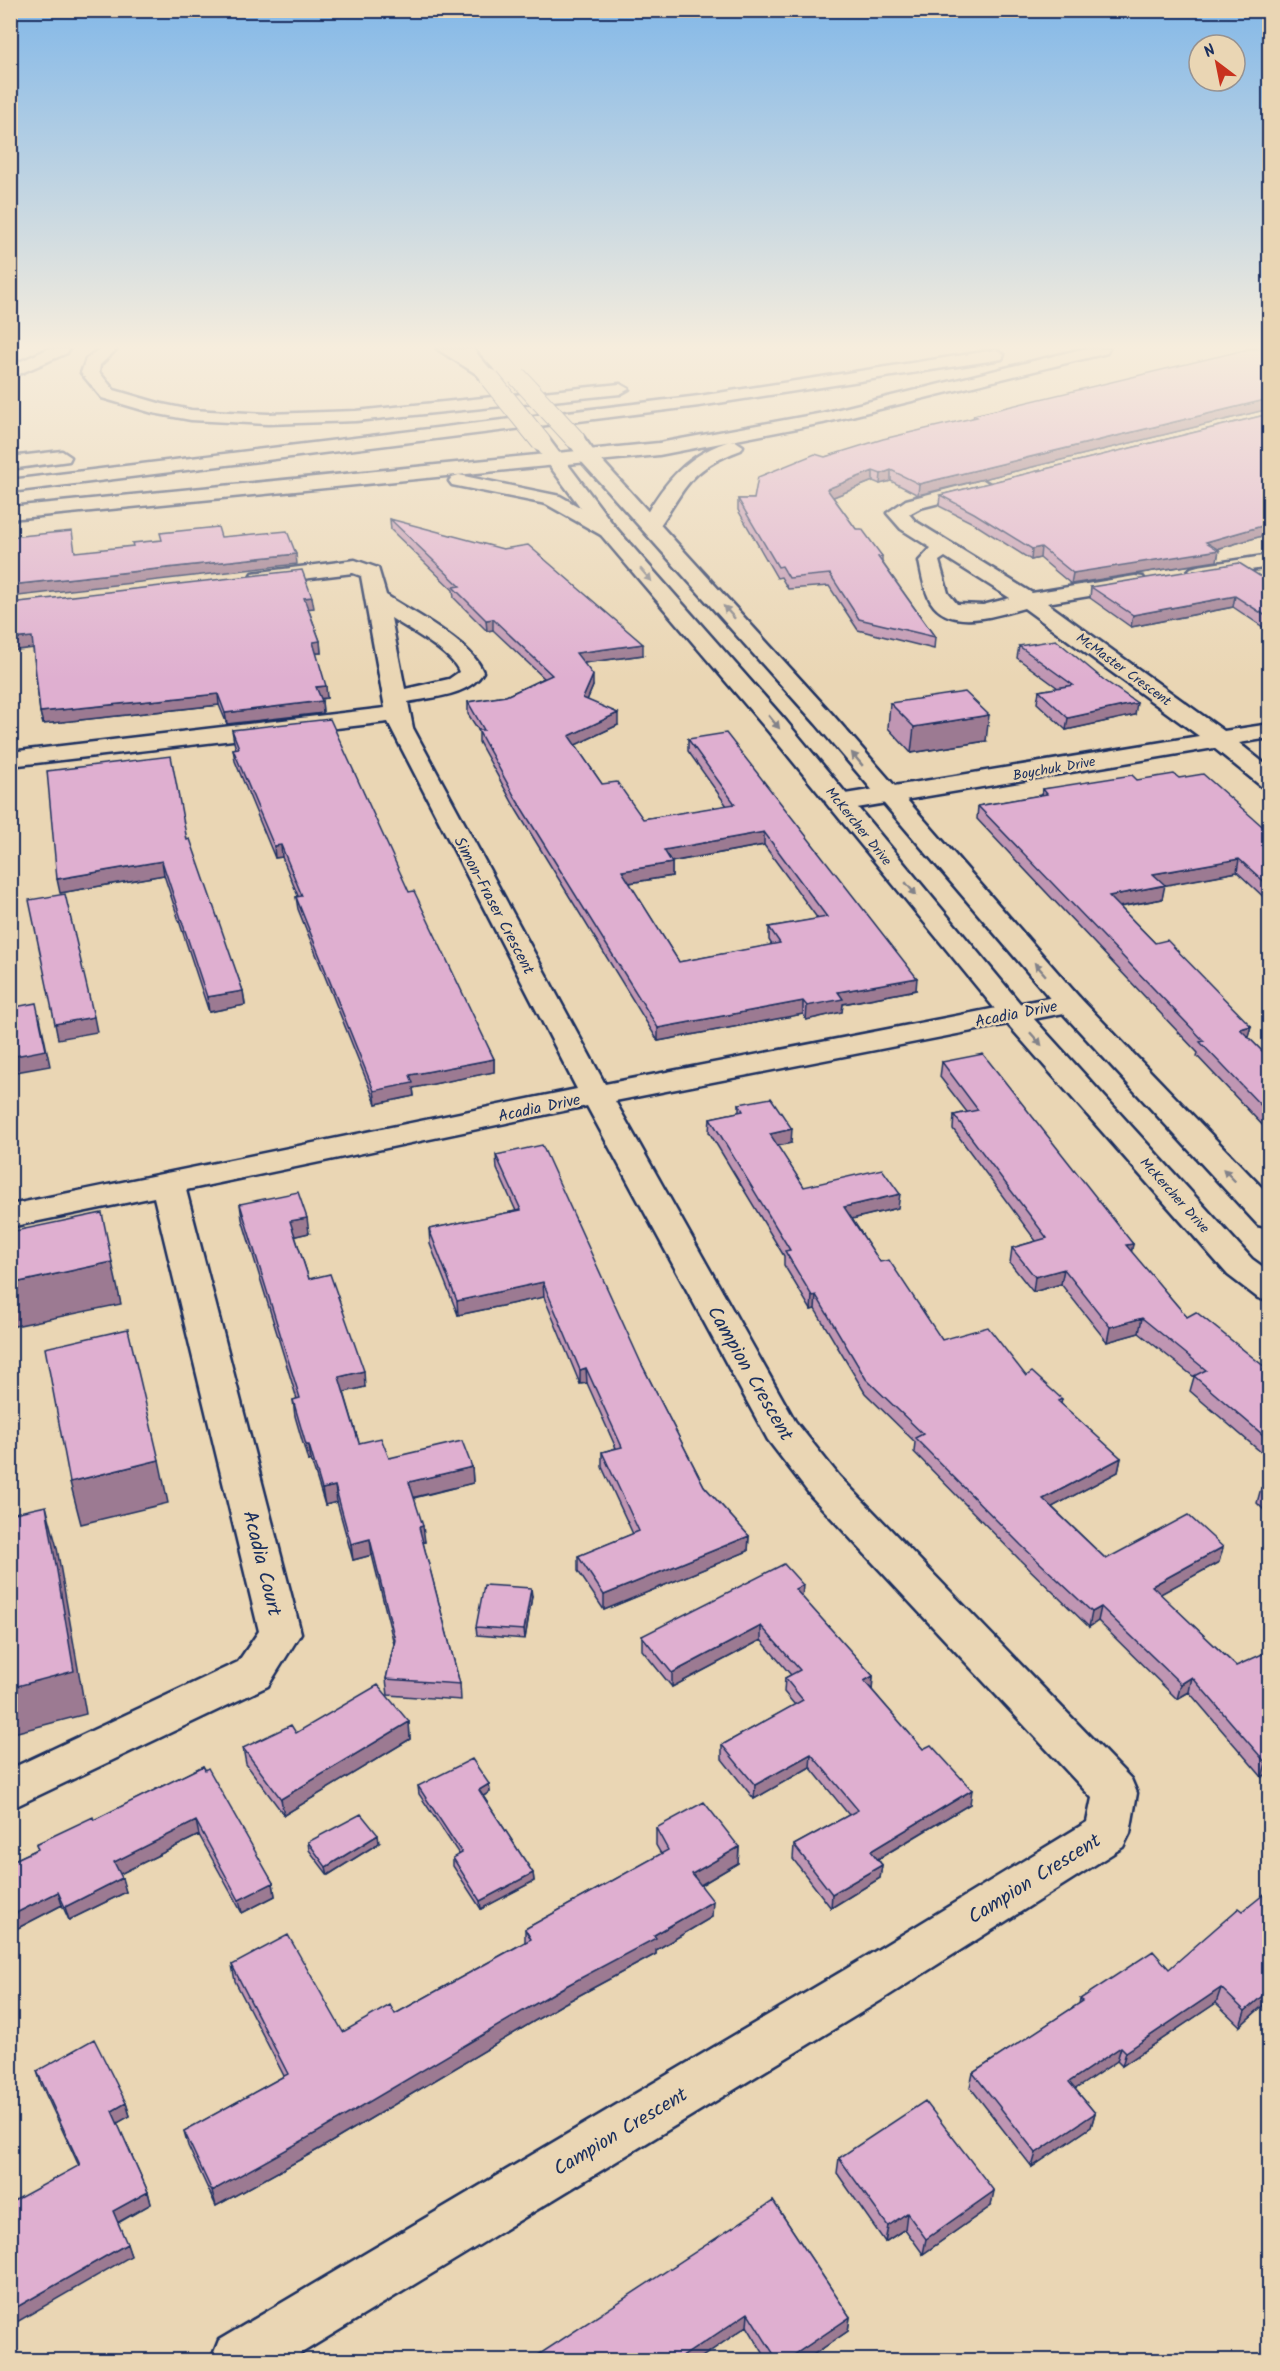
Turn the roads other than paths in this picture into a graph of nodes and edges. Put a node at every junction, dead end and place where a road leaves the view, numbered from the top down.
1 (39, 460) edge
2 (225, 460) edge
3 (553, 460) junction
4 (557, 460) edge
5 (590, 460) edge
6 (705, 460) edge
7 (10, 463) edge
8 (389, 476) junction
9 (997, 482) edge
10 (10, 486) edge
11 (10, 513) edge
12 (651, 524) junction
13 (608, 531) junction
14 (950, 549) junction
15 (1269, 561) edge
16 (1182, 574) edge
17 (1150, 579) edge
18 (239, 581) edge
19 (377, 599) junction
20 (1028, 600) junction
21 (397, 706) junction
22 (1269, 731) edge
23 (1219, 739) junction
24 (10, 759) edge
25 (1269, 781) edge
26 (888, 795) junction
27 (839, 803) junction
28 (1069, 1003) junction
29 (1014, 1014) junction
30 (596, 1095) junction
31 (168, 1185) junction
32 (10, 1216) edge
33 (1269, 1217) edge
34 (1269, 1290) edge
35 (10, 1790) edge
36 (239, 2361) edge

1 - 7 main road
2 - 10 main road
3 - 4 main road
3 - 8 main road
3 - 13 main road, McKercher Drive
5 - 12 main road
6 - 12 main road
8 - 11 main road
8 - 13 main road
9 - 14 main road, McMaster Crescent
26 -> 12 main road
13 -> 27 main road, McKercher Drive
14 - 20 main road, McMaster Crescent
14 - 20 main road
15 - 16 main road
17 - 20 main road
18 - 19 main road, Simon-Fraser Crescent
19 - 21 main road, Simon-Fraser Crescent
19 - 21 main road
20 - 23 main road, McMaster Crescent
21 - 24 main road
21 - 30 main road, Simon-Fraser Crescent
22 - 23 main road, Boychuk Drive
23 - 25 main road, McMaster Crescent
23 - 26 main road, Boychuk Drive
26 - 27 main road, Boychuk Drive
28 -> 26 main road
27 -> 29 main road, McKercher Drive
28 - 29 main road, Acadia Drive
33 -> 28 main road
29 - 30 main road, Acadia Drive
29 -> 34 main road, McKercher Drive
30 - 31 main road, Acadia Drive
30 - 36 main road, Campion Crescent
31 - 32 main road, Acadia Drive
31 - 35 main road, Acadia Court

